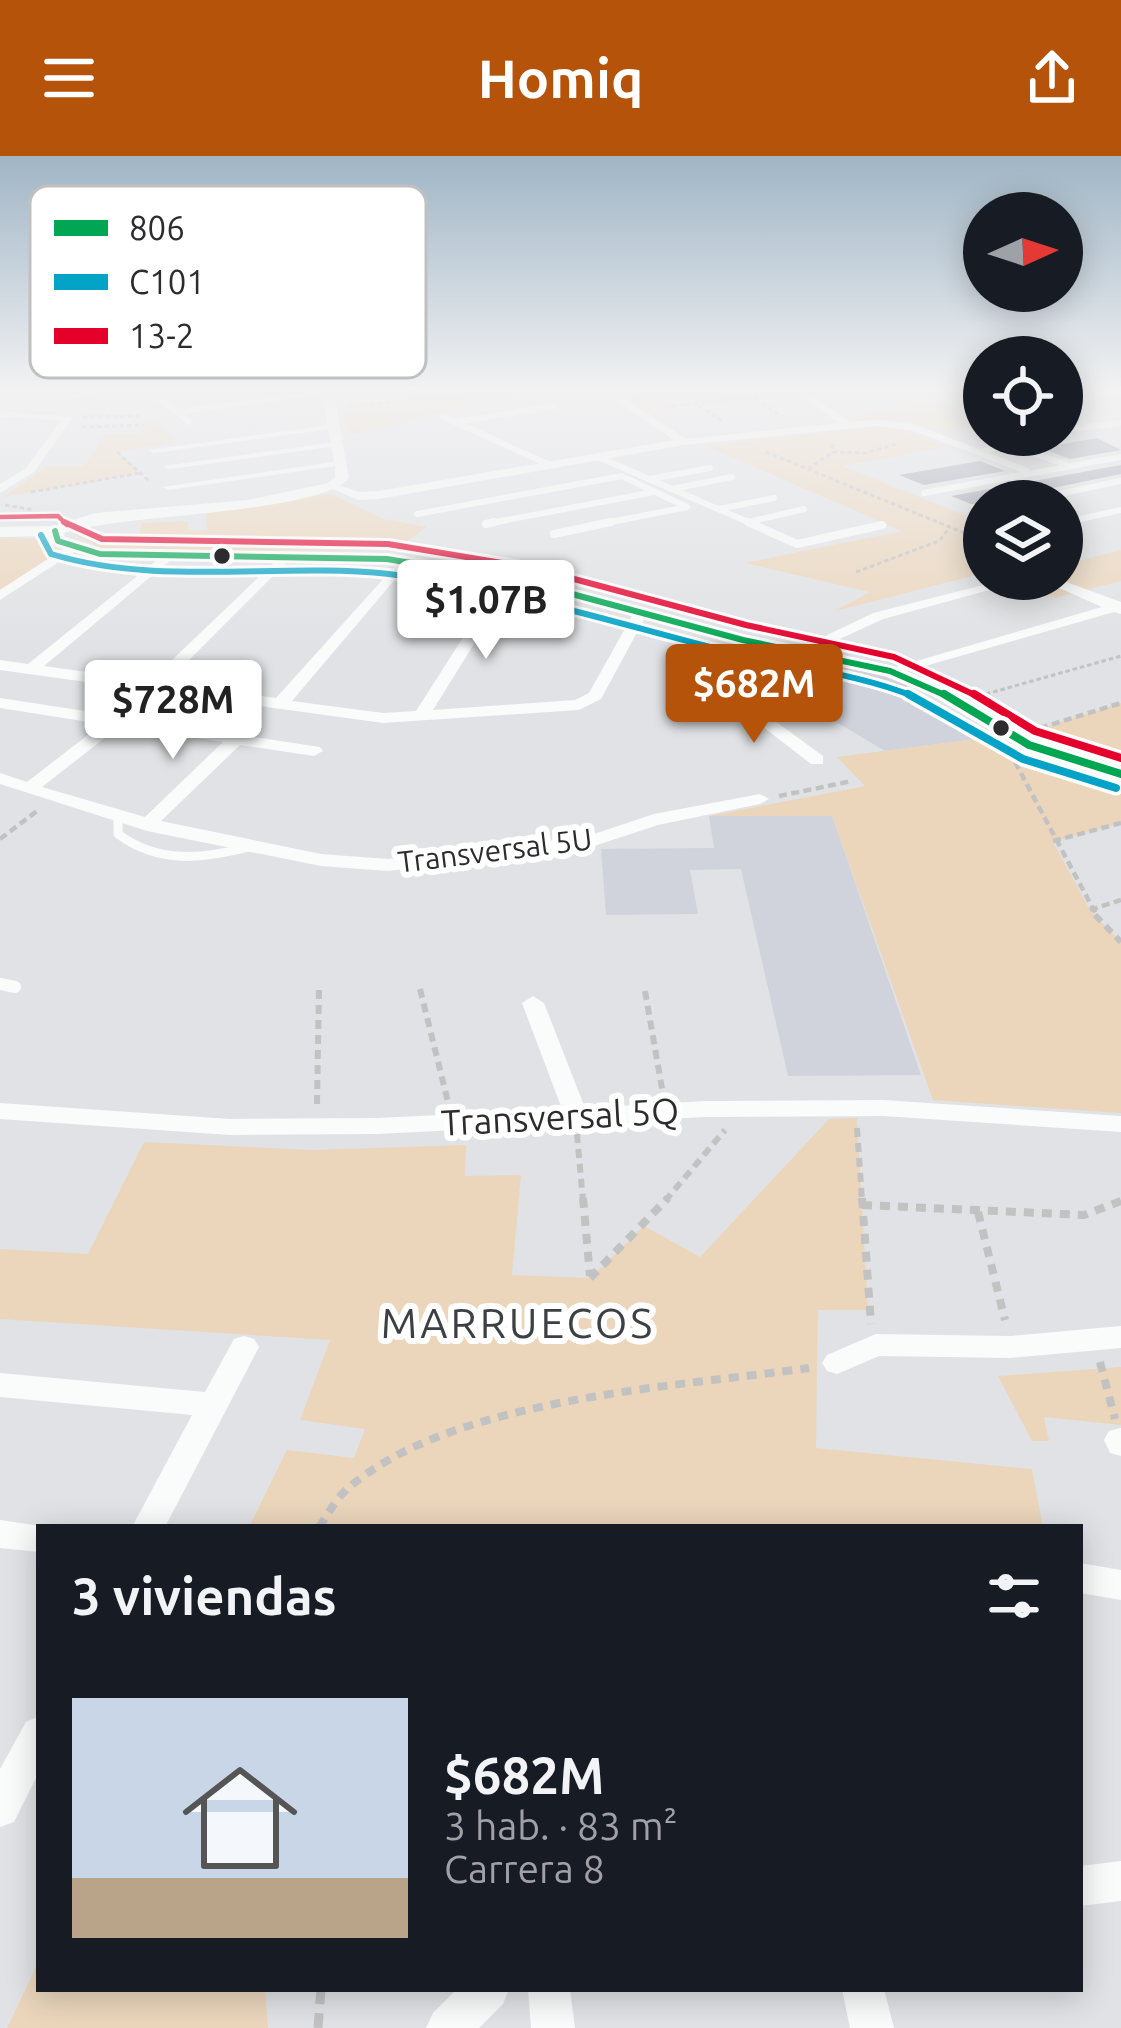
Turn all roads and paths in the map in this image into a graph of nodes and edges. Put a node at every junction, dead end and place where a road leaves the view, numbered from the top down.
1 (115, 477) edge
2 (145, 477) edge
3 (182, 477) edge
4 (238, 477) edge
5 (342, 477) edge
6 (477, 477) edge
7 (615, 477) edge
8 (625, 477) edge
9 (644, 477) edge
10 (657, 477) edge
11 (730, 477) edge
12 (826, 477) edge
13 (998, 477) edge
14 (648, 479) junction
15 (1121, 481) edge
16 (189, 484) junction
17 (333, 486) junction
18 (168, 487) junction
19 (671, 489) junction
20 (1083, 489) edge
21 (656, 492) junction
22 (26, 493) dead end
23 (924, 493) dead end
24 (774, 498) dead end
25 (191, 509) junction
26 (804, 509) dead end
27 (718, 510) junction
28 (1121, 510) edge
29 (416, 514) dead end
30 (1083, 518) edge
31 (748, 522) junction
32 (486, 524) dead end
33 (882, 525) dead end
34 (950, 527) junction
35 (55, 531) junction
36 (0, 532) edge
37 (554, 533) dead end
38 (963, 533) edge
39 (73, 548) junction
40 (166, 556) junction
41 (285, 556) junction
42 (403, 561) junction
43 (856, 572) dead end
44 (508, 578) junction
45 (963, 594) edge
46 (1083, 594) edge
47 (0, 596) edge
48 (1119, 608) edge
49 (641, 612) junction
50 (743, 640) junction
51 (798, 653) junction
52 (1121, 656) edge
53 (0, 665) edge
54 (33, 668) junction
55 (890, 671) junction
56 (153, 687) junction
57 (968, 699) dead end
58 (0, 703) edge
59 (280, 704) junction
60 (1121, 704) edge
61 (420, 718) junction
62 (116, 721) junction
63 (1022, 734) dead end
64 (236, 740) junction
65 (1013, 747) dead end
66 (314, 751) dead end
67 (818, 760) dead end
68 (1121, 774) edge
69 (0, 778) edge
70 (852, 781) dead end
71 (28, 789) junction
72 (54, 799) junction
73 (760, 799) joint
74 (118, 817) junction
75 (1121, 823) edge
76 (147, 824) junction
77 (0, 839) edge
78 (1053, 841) junction
79 (249, 847) junction
80 (1121, 900) edge
81 (1090, 910) junction
82 (1121, 942) edge
83 (0, 984) edge
84 (15, 987) dead end
85 (320, 988) dead end
86 (420, 989) dead end
87 (645, 991) dead end
88 (533, 1003) dead end
89 (665, 1109) junction
90 (743, 1109) junction
91 (856, 1109) junction
92 (0, 1111) edge
93 (575, 1112) junction
94 (452, 1121) junction
95 (1121, 1124) edge
96 (317, 1125) junction
97 (1121, 1201) edge
98 (862, 1205) junction
99 (978, 1212) junction
100 (1108, 1340) edge
101 (876, 1345) junction
102 (244, 1347) dead end
103 (1011, 1347) junction
104 (837, 1363) joint
105 (0, 1384) edge
106 (213, 1405) junction
107 (1120, 1442) edge
108 (150, 1524) edge
109 (322, 1524) edge
110 (0, 1534) edge
111 (36, 1538) edge
112 (1083, 1579) edge
113 (1121, 1585) edge
114 (36, 1740) edge
115 (0, 1808) edge
116 (1121, 1881) edge
117 (1083, 1886) edge
118 (321, 1992) edge
119 (485, 1992) edge
120 (550, 1992) edge
121 (864, 1992) edge
122 (318, 2028) edge
123 (448, 2028) edge
124 (553, 2028) edge
125 (872, 2028) edge

1 - 22 path
2 - 18 path
3 - 16 street
4 - 16 street
5 - 17 street
6 - 17 street
7 - 29 lane
8 - 21 lane
9 - 14 lane
10 - 14 lane
11 - 19 lane
12 - 34 path
13 - 23 lane
14 - 19 lane
15 - 20 lane
16 - 18 street
17 - 25 street
18 - 25 street
19 - 27 lane
21 - 32 lane
21 - 37 lane
24 - 27 lane
25 - 35 street
26 - 31 lane
27 - 31 lane
28 - 30 lane
31 - 33 lane
34 - 38 path
34 - 43 path
35 - 36 street
35 - 39 street
39 - 40 street
39 - 47 street
40 - 41 street
40 - 54 street
41 - 42 street
41 - 56 street
42 - 44 street
42 - 59 street
44 - 49 street
44 - 61 street
45 - 51 street
46 - 48 street
48 - 55 street
49 - 50 street
49 - 61 street
50 - 51 street
50 - 67 street
51 - 55 street
52 - 57 path
53 - 54 street
54 - 56 street
55 - 68 street
56 - 59 street
58 - 62 street
59 - 61 street
60 - 63 path
62 - 64 street
62 - 71 street
64 - 66 street
64 - 76 street
65 - 78 path
69 - 71 street, Transversal 5U
70 - 73 path
71 - 72 street, Transversal 5U
72 - 74 street, Transversal 5U
72 - 77 path
73 - 79 street, Transversal 5U
74 - 76 street, Transversal 5U
74 - 79 lane
75 - 78 path
76 - 79 street, Transversal 5U
78 - 81 path
80 - 81 path
81 - 82 path
83 - 84 lane
85 - 96 path
86 - 94 path
87 - 89 path
88 - 93 street
89 - 90 street, Transversal 5Q
89 - 93 street, Transversal 5Q
90 - 91 street, Transversal 5Q
90 - 93 path
91 - 95 street, Transversal 5Q
91 - 98 path
92 - 96 street, Transversal 5Q
93 - 94 street, Transversal 5Q
94 - 96 street, Transversal 5Q
97 - 99 path
98 - 99 path
98 - 101 path
99 - 103 path
100 - 103 street
100 - 107 path
101 - 103 street
101 - 104 street
102 - 106 street
104 - 109 path
105 - 106 street
106 - 108 street
110 - 111 street
112 - 113 street
114 - 115 street
116 - 117 street
118 - 122 path
119 - 123 street
120 - 124 street
121 - 125 street

